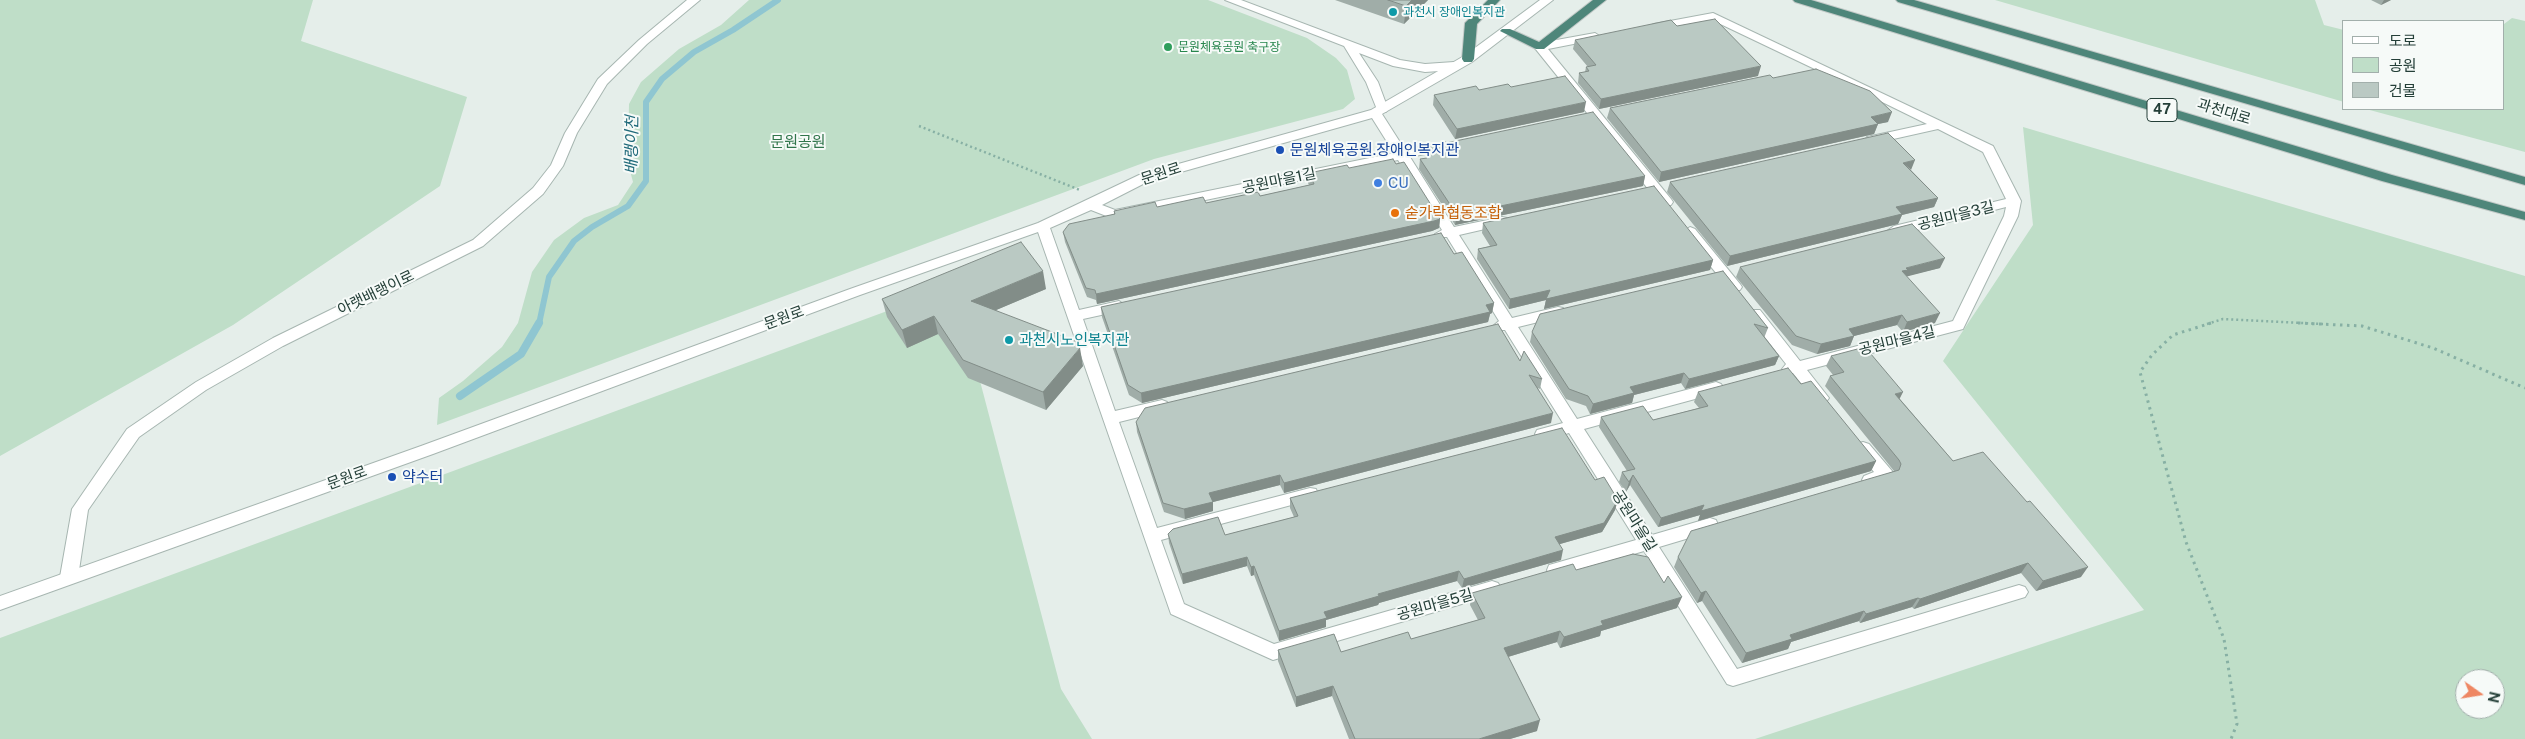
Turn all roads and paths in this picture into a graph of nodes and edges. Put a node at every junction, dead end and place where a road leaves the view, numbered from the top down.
1 (694, 0) edge
2 (1231, 0) edge
3 (1494, 0) edge
4 (1547, 0) edge
5 (1600, 0) edge
6 (1800, 0) edge
7 (1902, 0) edge
8 (1646, 28) edge
9 (1506, 31) junction
10 (1608, 35) edge
11 (1348, 44) junction
12 (1540, 47) junction
13 (1468, 59) junction
14 (1454, 66) junction
15 (1823, 68) junction
16 (1804, 72) edge
17 (1378, 111) junction
18 (1600, 113) junction
19 (1576, 118) edge
20 (1939, 124) junction
21 (919, 126) dead end
22 (1460, 142) edge
23 (1854, 144) edge
24 (1402, 155) junction
25 (2525, 182) edge
26 (1674, 185) edge
27 (1650, 190) junction
28 (1103, 199) junction
29 (2014, 201) junction
30 (1089, 204) junction
31 (2525, 216) edge
32 (1519, 218) edge
33 (1043, 226) junction
34 (1451, 232) junction
35 (1879, 235) edge
36 (1432, 236) edge
37 (1743, 268) edge
38 (1724, 273) junction
39 (1705, 277) edge
40 (1132, 303) edge
41 (1574, 308) edge
42 (1074, 316) junction
43 (1508, 324) junction
44 (1489, 328) edge
45 (1796, 367) junction
46 (1777, 372) edge
47 (1729, 385) edge
48 (2525, 388) edge
49 (1178, 402) edge
50 (1832, 410) edge
51 (1110, 418) junction
52 (1574, 426) junction
53 (1526, 438) edge
54 (1856, 439) edge
55 (1857, 484) edge
56 (1324, 491) edge
57 (1724, 522) edge
58 (1151, 536) junction
59 (1648, 543) junction
60 (1542, 574) edge
61 (69, 577) junction
62 (1504, 585) edge
63 (2019, 592) dead end
64 (0, 602) edge
65 (2231, 739) edge

1 - 61 street, 아랫배랭이로
2 - 11 street
3 - 13 highway
4 - 9 street, 문원로
5 - 12 highway
6 - 31 highway, 과천대로 / 47
7 - 25 highway, 과천대로 / 47
8 - 15 street
9 - 12 highway
9 - 13 street, 문원로
10 - 12 street
11 - 14 street
11 - 17 street, 공원마을길
12 - 18 street
13 - 14 street, 문원로
14 - 17 street, 문원로
15 - 16 street
15 - 20 street
17 - 24 street, 공원마을길
17 - 28 street, 문원로
18 - 19 street
18 - 27 street
20 - 23 street
20 - 29 street
21 - 28 path
22 - 24 street, 공원마을1길
24 - 30 street, 공원마을1길
24 - 34 street, 공원마을길
26 - 27 street
27 - 38 street
28 - 30 street, 문원로
29 - 35 street, 공원마을3길
29 - 45 street, 공원마을4길
30 - 33 street, 문원로
32 - 34 street
33 - 42 street
33 - 61 street, 문원로
34 - 36 street
34 - 43 street, 공원마을길
37 - 38 street
38 - 39 street
38 - 45 street
40 - 42 street
41 - 43 street
42 - 51 street
43 - 44 street
43 - 52 street, 공원마을길
45 - 46 street, 공원마을4길
45 - 50 street
47 - 52 street
48 - 65 path
49 - 51 street
51 - 58 street
52 - 53 street
52 - 59 street, 공원마을길
54 - 55 street
56 - 58 street
57 - 59 street
58 - 62 street, 공원마을5길
59 - 60 street
59 - 63 street, 공원마을길
61 - 64 street, 문원로

